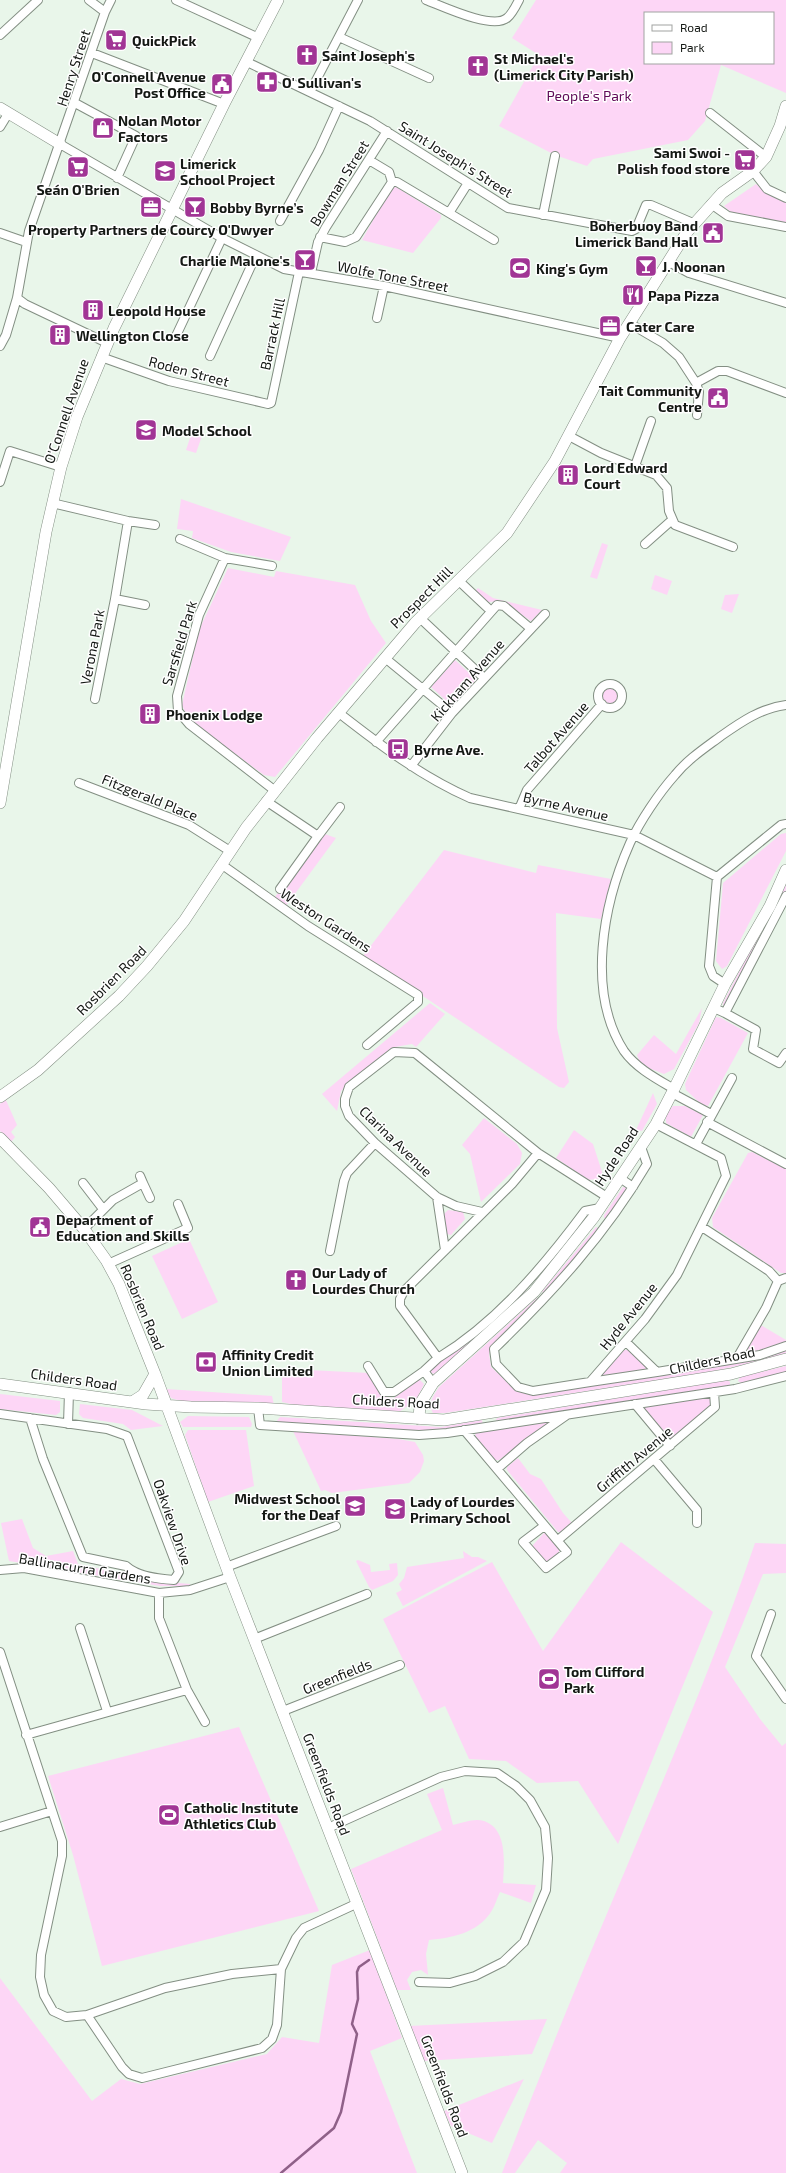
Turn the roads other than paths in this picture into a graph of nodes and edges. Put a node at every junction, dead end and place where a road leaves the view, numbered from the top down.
1 (38, 0) edge
2 (89, 0) edge
3 (111, 0) edge
4 (176, 0) edge
5 (278, 0) edge
6 (358, 0) edge
7 (426, 0) edge
8 (519, 0) edge
9 (105, 12) junction
10 (0, 35) edge
11 (339, 36) junction
12 (259, 38) junction
13 (92, 53) junction
14 (246, 62) junction
15 (429, 78) dead end
16 (310, 92) junction
17 (74, 103) junction
18 (224, 104) junction
19 (339, 106) junction
20 (786, 106) edge
21 (4, 111) edge
22 (710, 113) dead end
23 (0, 127) edge
24 (387, 131) junction
25 (60, 144) junction
26 (555, 156) dead end
27 (766, 157) junction
28 (369, 160) junction
29 (753, 171) junction
30 (117, 178) junction
31 (392, 182) junction
32 (468, 184) junction
33 (786, 198) edge
34 (711, 204) junction
35 (174, 209) junction
36 (449, 213) junction
37 (543, 215) junction
38 (280, 221) dead end
39 (694, 223) junction
40 (786, 227) edge
41 (0, 233) edge
42 (320, 237) junction
43 (222, 238) junction
44 (494, 240) dead end
45 (26, 242) junction
46 (256, 256) junction
47 (669, 262) junction
48 (299, 272) junction
49 (311, 273) junction
50 (384, 286) junction
51 (17, 298) junction
52 (786, 303) edge
53 (377, 318) dead end
54 (629, 323) junction
55 (176, 336) dead end
56 (620, 338) junction
57 (107, 343) junction
58 (0, 346) edge
59 (210, 356) dead end
60 (101, 357) junction
61 (696, 383) junction
62 (786, 393) edge
63 (271, 403) joint
64 (697, 415) dead end
65 (652, 421) dead end
66 (569, 436) junction
67 (636, 466) junction
68 (62, 467) junction
69 (0, 482) edge
70 (52, 503) junction
71 (672, 520) junction
72 (128, 521) junction
73 (154, 525) dead end
74 (180, 539) dead end
75 (645, 544) dead end
76 (733, 547) dead end
77 (225, 558) junction
78 (272, 566) dead end
79 (459, 581) junction
80 (115, 599) junction
81 (145, 605) dead end
82 (492, 611) junction
83 (545, 614) dead end
84 (420, 618) junction
85 (530, 628) junction
86 (456, 653) junction
87 (385, 658) junction
88 (484, 678) junction
89 (423, 690) junction
90 (95, 699) dead end
91 (602, 704) dead end
92 (786, 705) edge
93 (339, 713) junction
94 (452, 714) junction
95 (376, 742) junction
96 (3, 766) edge
97 (411, 766) junction
98 (79, 783) dead end
99 (274, 790) junction
100 (266, 800) junction
101 (0, 802) edge
102 (340, 807) dead end
103 (519, 809) junction
104 (786, 824) edge
105 (634, 835) junction
106 (318, 836) junction
107 (230, 851) junction
108 (222, 864) junction
109 (786, 870) edge
110 (717, 877) junction
111 (280, 889) dead end
112 (786, 896) edge
113 (725, 984) junction
114 (714, 1008) junction
115 (725, 1013) junction
116 (367, 1045) dead end
117 (786, 1053) edge
118 (732, 1078) dead end
119 (673, 1091) junction
120 (0, 1097) edge
121 (711, 1114) junction
122 (707, 1122) junction
123 (656, 1124) junction
124 (0, 1138) edge
125 (375, 1142) junction
126 (696, 1144) junction
127 (641, 1147) junction
128 (538, 1153) junction
129 (786, 1164) edge
130 (620, 1178) junction
131 (83, 1183) dead end
132 (633, 1187) junction
133 (437, 1197) junction
134 (607, 1197) junction
135 (150, 1198) dead end
136 (178, 1204) dead end
137 (103, 1209) junction
138 (482, 1212) junction
139 (597, 1213) junction
140 (607, 1225) junction
141 (702, 1227) junction
142 (84, 1229) junction
143 (445, 1250) junction
144 (330, 1251) dead end
145 (108, 1264) junction
146 (782, 1279) edge
147 (526, 1283) junction
148 (534, 1292) junction
149 (545, 1300) junction
150 (626, 1342) junction
151 (786, 1346) edge
152 (441, 1356) junction
153 (737, 1358) junction
154 (786, 1359) edge
155 (455, 1365) junction
156 (368, 1366) dead end
157 (424, 1371) junction
158 (657, 1372) junction
159 (155, 1374) junction
160 (731, 1374) junction
161 (786, 1376) edge
162 (590, 1382) junction
163 (433, 1383) junction
164 (0, 1384) edge
165 (735, 1389) junction
166 (70, 1392) junction
167 (714, 1392) junction
168 (132, 1402) junction
169 (635, 1404) junction
170 (166, 1405) junction
171 (258, 1408) junction
172 (489, 1413) junction
173 (0, 1414) edge
174 (570, 1414) junction
175 (30, 1418) junction
176 (419, 1419) junction
177 (68, 1424) junction
178 (491, 1426) junction
179 (464, 1430) junction
180 (670, 1446) junction
181 (654, 1459) junction
182 (496, 1469) junction
183 (697, 1523) dead end
184 (336, 1526) dead end
185 (544, 1526) junction
186 (558, 1540) junction
187 (0, 1570) edge
188 (228, 1572) junction
189 (159, 1593) junction
190 (367, 1594) dead end
191 (771, 1614) dead end
192 (80, 1628) dead end
193 (254, 1639) junction
194 (0, 1652) edge
195 (400, 1665) dead end
196 (187, 1690) junction
197 (786, 1699) edge
198 (283, 1711) junction
199 (107, 1712) junction
200 (205, 1722) dead end
201 (26, 1735) junction
202 (52, 1811) junction
203 (0, 1827) edge
204 (328, 1828) junction
205 (358, 1903) junction
206 (281, 1969) junction
207 (419, 1982) dead end
208 (87, 2015) junction
209 (462, 2173) edge

1 - 10 street
2 - 9 street
3 - 9 street, Henry Street
4 - 12 street
5 - 12 main road, O'Connell Avenue
6 - 11 street
7 - 8 street
9 - 13 street, Henry Street
11 - 15 street
11 - 16 street
12 - 14 main road, O'Connell Avenue
13 - 17 street, Henry Street
13 - 18 street
14 - 16 street, Saint Joseph's Street
14 - 18 main road, O'Connell Avenue
16 - 19 street, Saint Joseph's Street
17 - 25 street, Henry Street
17 - 30 street
18 - 35 main road, O'Connell Avenue
19 - 24 street, Saint Joseph's Street
19 - 38 street
20 - 27 main road, Prospect Hill
21 - 23 street
21 - 25 main road
22 - 27 street
24 - 28 street, Bowman Street
24 - 32 street, Saint Joseph's Street
25 - 30 street, Wolfe Tone Street
25 - 45 street, Henry Street
26 - 37 street
27 - 29 main road, Prospect Hill
28 - 31 street
28 - 42 street, Bowman Street
29 - 33 street
29 - 34 main road, Prospect Hill
30 - 35 street, Wolfe Tone Street
31 - 36 street
31 - 42 street
32 - 36 street
32 - 37 street, Saint Joseph's Street
34 - 39 main road, Prospect Hill
34 - 40 street
35 - 43 street, Wolfe Tone Street
35 - 57 main road, O'Connell Avenue
36 - 44 street
37 - 39 street, Saint Joseph's Street
39 - 47 main road, Prospect Hill
41 - 45 street
42 - 49 street, Bowman Street
43 - 46 street, Wolfe Tone Street
43 - 55 street
45 - 51 street, Henry Street
46 - 48 street, Wolfe Tone Street
46 - 59 street
47 - 52 street
47 - 54 main road, Prospect Hill
48 - 49 street, Wolfe Tone Street
48 - 63 street, Barrack Hill
49 - 50 street, Wolfe Tone Street
50 - 53 street
50 - 56 street, Wolfe Tone Street
51 - 57 street
51 - 58 street, Henry Street
54 - 56 main road, Prospect Hill
54 - 61 street
56 - 66 main road, Prospect Hill
57 - 60 main road, O'Connell Avenue
60 - 63 street, Roden Street
60 - 68 main road, O'Connell Avenue
61 - 62 street
61 - 64 street
65 - 67 street
66 - 67 street
66 - 79 main road, Prospect Hill
67 - 71 street
68 - 69 street
68 - 70 main road, O'Connell Avenue
70 - 72 street
70 - 96 main road, O'Connell Avenue
71 - 75 street
71 - 76 street
72 - 73 street
72 - 80 street, Verona Park
74 - 77 street
77 - 78 street
77 - 99 street, Sarsfield Park
79 - 82 street
79 - 84 main road, Prospect Hill
80 - 81 street, Verona Park
80 - 90 street, Verona Park
82 - 85 street
82 - 86 street
83 - 85 street, Kickham Avenue
84 - 86 street
84 - 87 main road, Prospect Hill
85 - 88 street, Kickham Avenue
86 - 88 street
86 - 89 street
87 - 89 street
87 - 93 main road, Prospect Hill
88 - 94 street, Kickham Avenue
89 - 94 street
89 - 95 street
91 - 103 street, Talbot Avenue
92 - 105 street
93 - 95 street, Byrne Avenue
93 - 99 main road, Prospect Hill
94 - 97 street, Kickham Avenue
95 - 97 street, Byrne Avenue
96 - 101 main road, O'Connell Avenue
97 - 103 street, Byrne Avenue
98 - 107 street, Fitzgerald Place
99 - 100 main road, Prospect Hill
100 - 106 street
100 - 107 main road, Prospect Hill
102 - 106 street
103 - 105 street, Byrne Avenue
104 - 110 street
105 - 110 street, Byrne Avenue
105 - 119 street
106 - 111 street
107 - 108 main road, Prospect Hill
108 - 116 street, Weston Gardens
108 - 120 main road, Rosbrien Road
109 - 113 main road, Hyde Road
110 - 113 street
112 - 115 street
113 - 114 main road, Hyde Road
114 - 115 street
114 - 119 main road, Hyde Road
115 - 117 street
118 - 121 street
119 - 121 street
119 - 123 main road, Hyde Road
121 - 122 street
122 - 126 street
122 - 129 street
123 - 126 street, Hyde Avenue
123 - 127 main road, Hyde Road
124 - 142 main road, Rosbrien Road
125 - 128 street, Clarina Avenue
125 - 133 street, Clarina Avenue
125 - 144 street
126 - 141 street, Hyde Avenue
127 - 130 main road, Hyde Road
127 - 132 street
128 - 134 street, Clarina Avenue
128 - 138 street
130 - 132 street
130 - 134 main road, Hyde Road
131 - 137 street
132 - 140 street
133 - 138 street, Clarina Avenue
133 - 143 street
134 - 139 main road, Hyde Road
135 - 137 street
136 - 145 street
137 - 142 street
138 - 143 street
139 - 140 street
139 - 147 street
139 - 148 main road, Hyde Road
140 - 149 street
141 - 146 street
141 - 150 street, Hyde Avenue
142 - 145 main road, Rosbrien Road
143 - 152 street
145 - 159 main road, Rosbrien Road
146 - 153 street
147 - 148 street
147 - 152 street
148 - 149 street
148 - 155 main road, Hyde Road
149 - 162 street
150 - 158 street
150 - 162 street, Hyde Avenue
151 - 153 street
152 - 155 street
152 - 157 street
153 - 158 street
154 - 160 main road, Childers Road
155 - 163 main road, Hyde Road
156 - 157 street
157 - 163 street
158 - 162 street
159 - 168 main road
159 - 170 main road, Rosbrien Road
160 - 165 street
160 - 172 main road, Childers Road
161 - 165 street
163 - 176 main road, Hyde Road
164 - 166 main road, Childers Road
165 - 167 street
166 - 168 main road, Childers Road
166 - 177 street
167 - 169 street
167 - 180 street, Griffith Avenue
168 - 170 main road, Childers Road
169 - 174 street
169 - 180 street
170 - 171 main road, Childers Road
170 - 188 main road, Greenfields Road
171 - 176 main road, Childers Road
171 - 179 street
172 - 176 main road, Childers Road
172 - 178 street
173 - 175 street, Oakview Drive
174 - 178 street
174 - 182 street
175 - 177 street, Oakview Drive
175 - 177 street, Oakview Drive
178 - 179 street
179 - 182 street
180 - 181 street, Griffith Avenue
181 - 183 street
181 - 186 street, Griffith Avenue
182 - 185 street
184 - 188 street
185 - 186 street
185 - 186 street
187 - 189 street, Ballinacurra Gardens
188 - 189 street
188 - 193 main road, Greenfields Road
189 - 196 street, Ballinacurra Gardens
190 - 193 street
191 - 197 street
192 - 199 street
193 - 198 main road, Greenfields Road
194 - 201 street
195 - 198 street, Greenfields
196 - 199 street
196 - 200 street, Ballinacurra Gardens
198 - 204 main road, Greenfields Road
199 - 201 street
201 - 202 street
202 - 203 street
202 - 208 street
204 - 205 main road, Greenfields Road
204 - 207 street
205 - 206 street
205 - 209 main road, Greenfields Road
206 - 208 street
206 - 208 street

